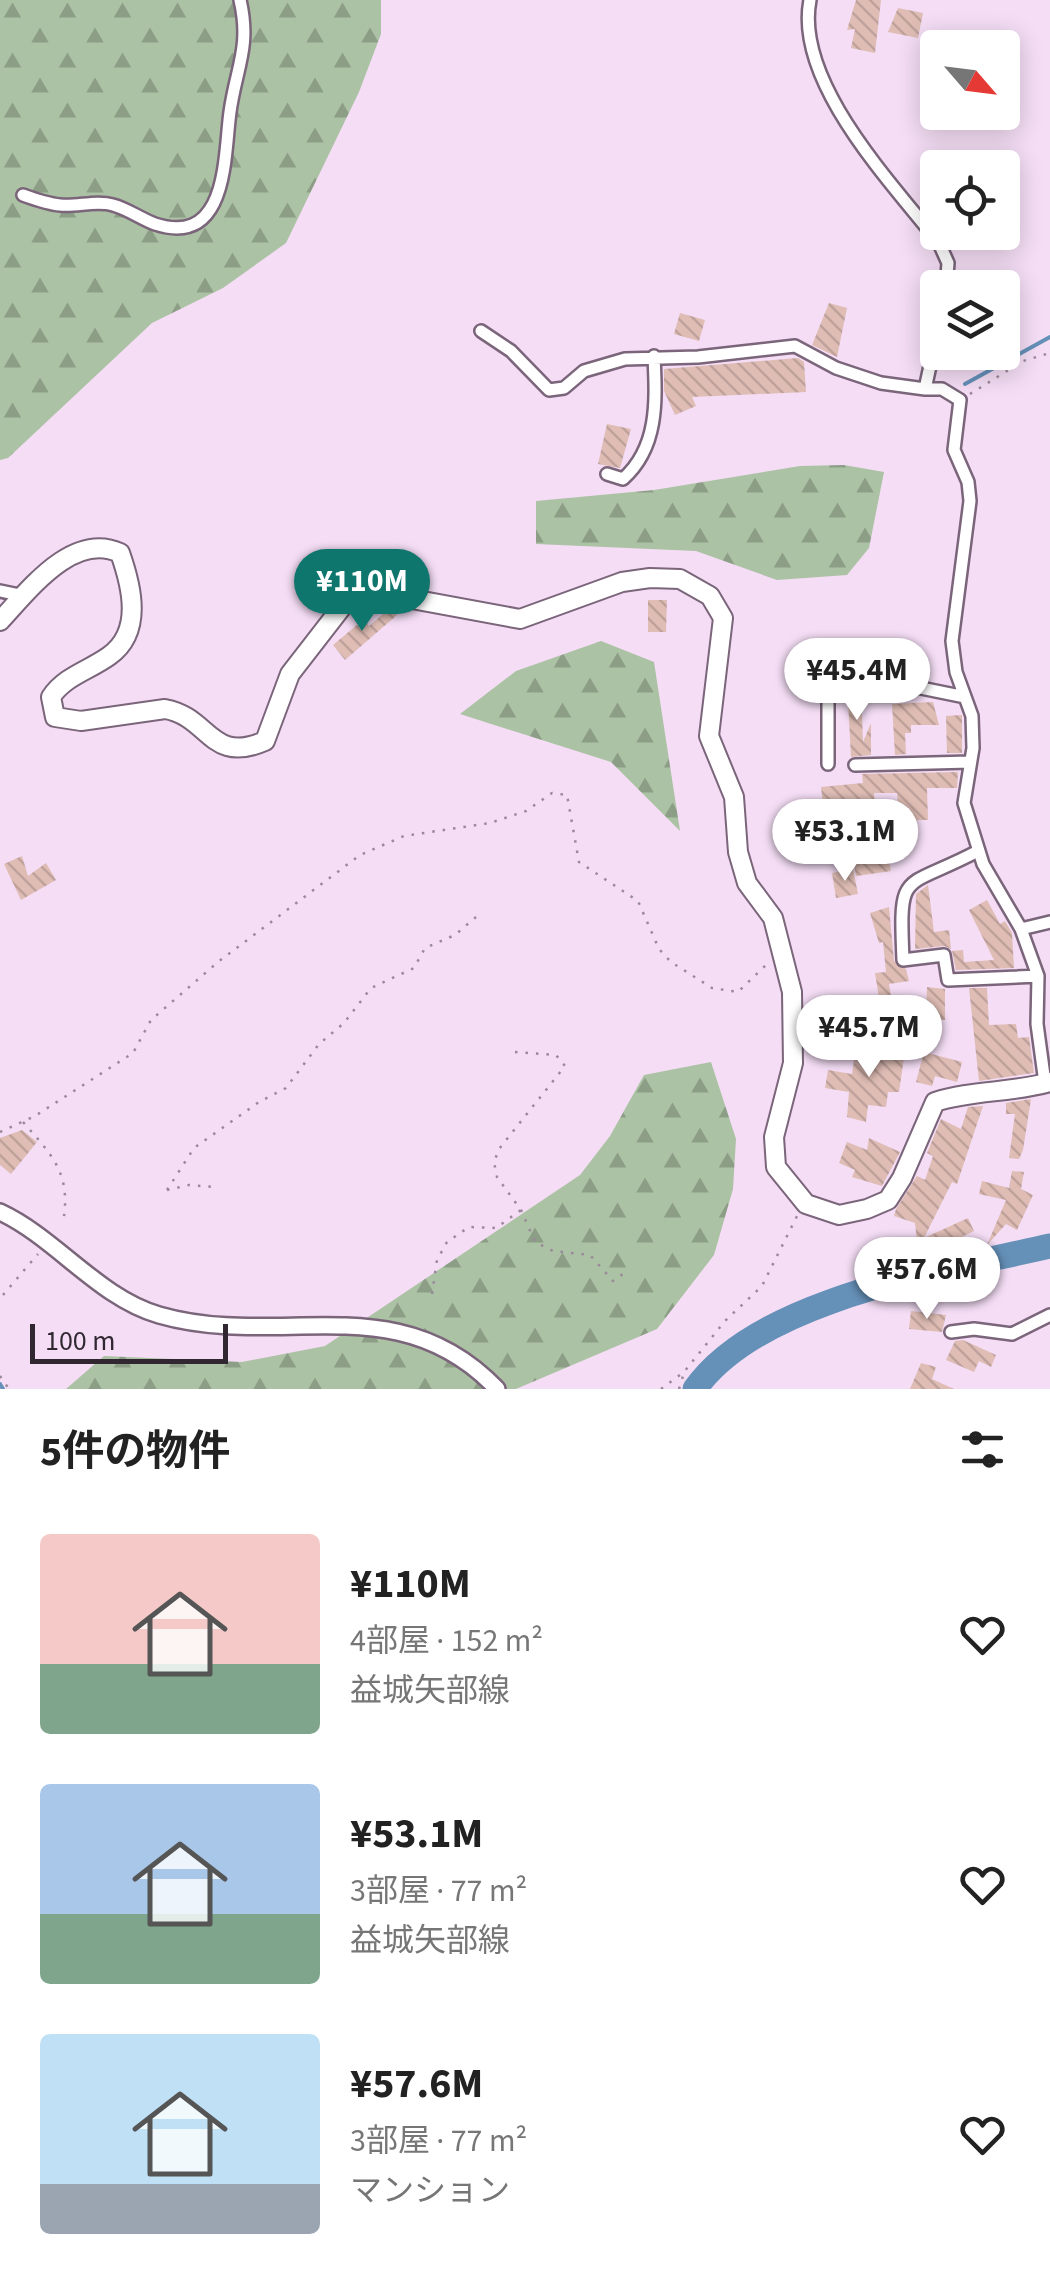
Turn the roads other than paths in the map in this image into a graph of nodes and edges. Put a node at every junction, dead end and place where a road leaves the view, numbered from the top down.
1 (240, 0) edge
2 (810, 0) edge
3 (23, 195) dead end
4 (947, 270) edge
5 (481, 330) dead end
6 (654, 356) junction
7 (929, 370) edge
8 (925, 388) junction
9 (607, 474) dead end
10 (0, 591) edge
11 (24, 596) junction
12 (0, 620) edge
13 (965, 698) junction
14 (970, 762) junction
15 (828, 764) dead end
16 (855, 765) dead end
17 (978, 851) junction
18 (1050, 922) edge
19 (1021, 929) junction
20 (1038, 976) junction
21 (1048, 1082) edge
22 (0, 1212) edge
23 (1050, 1315) edge
24 (951, 1332) dead end
25 (497, 1389) edge

1 - 3 street
2 - 4 street
5 - 6 street
6 - 8 street
6 - 9 street
7 - 8 street
8 - 13 street
10 - 11 street
11 - 12 main road
11 - 21 main road
13 - 14 street
13 - 15 street
14 - 16 street
14 - 17 street
17 - 19 street
17 - 20 street
18 - 19 street
19 - 20 street
20 - 21 street
22 - 25 street
23 - 24 street

